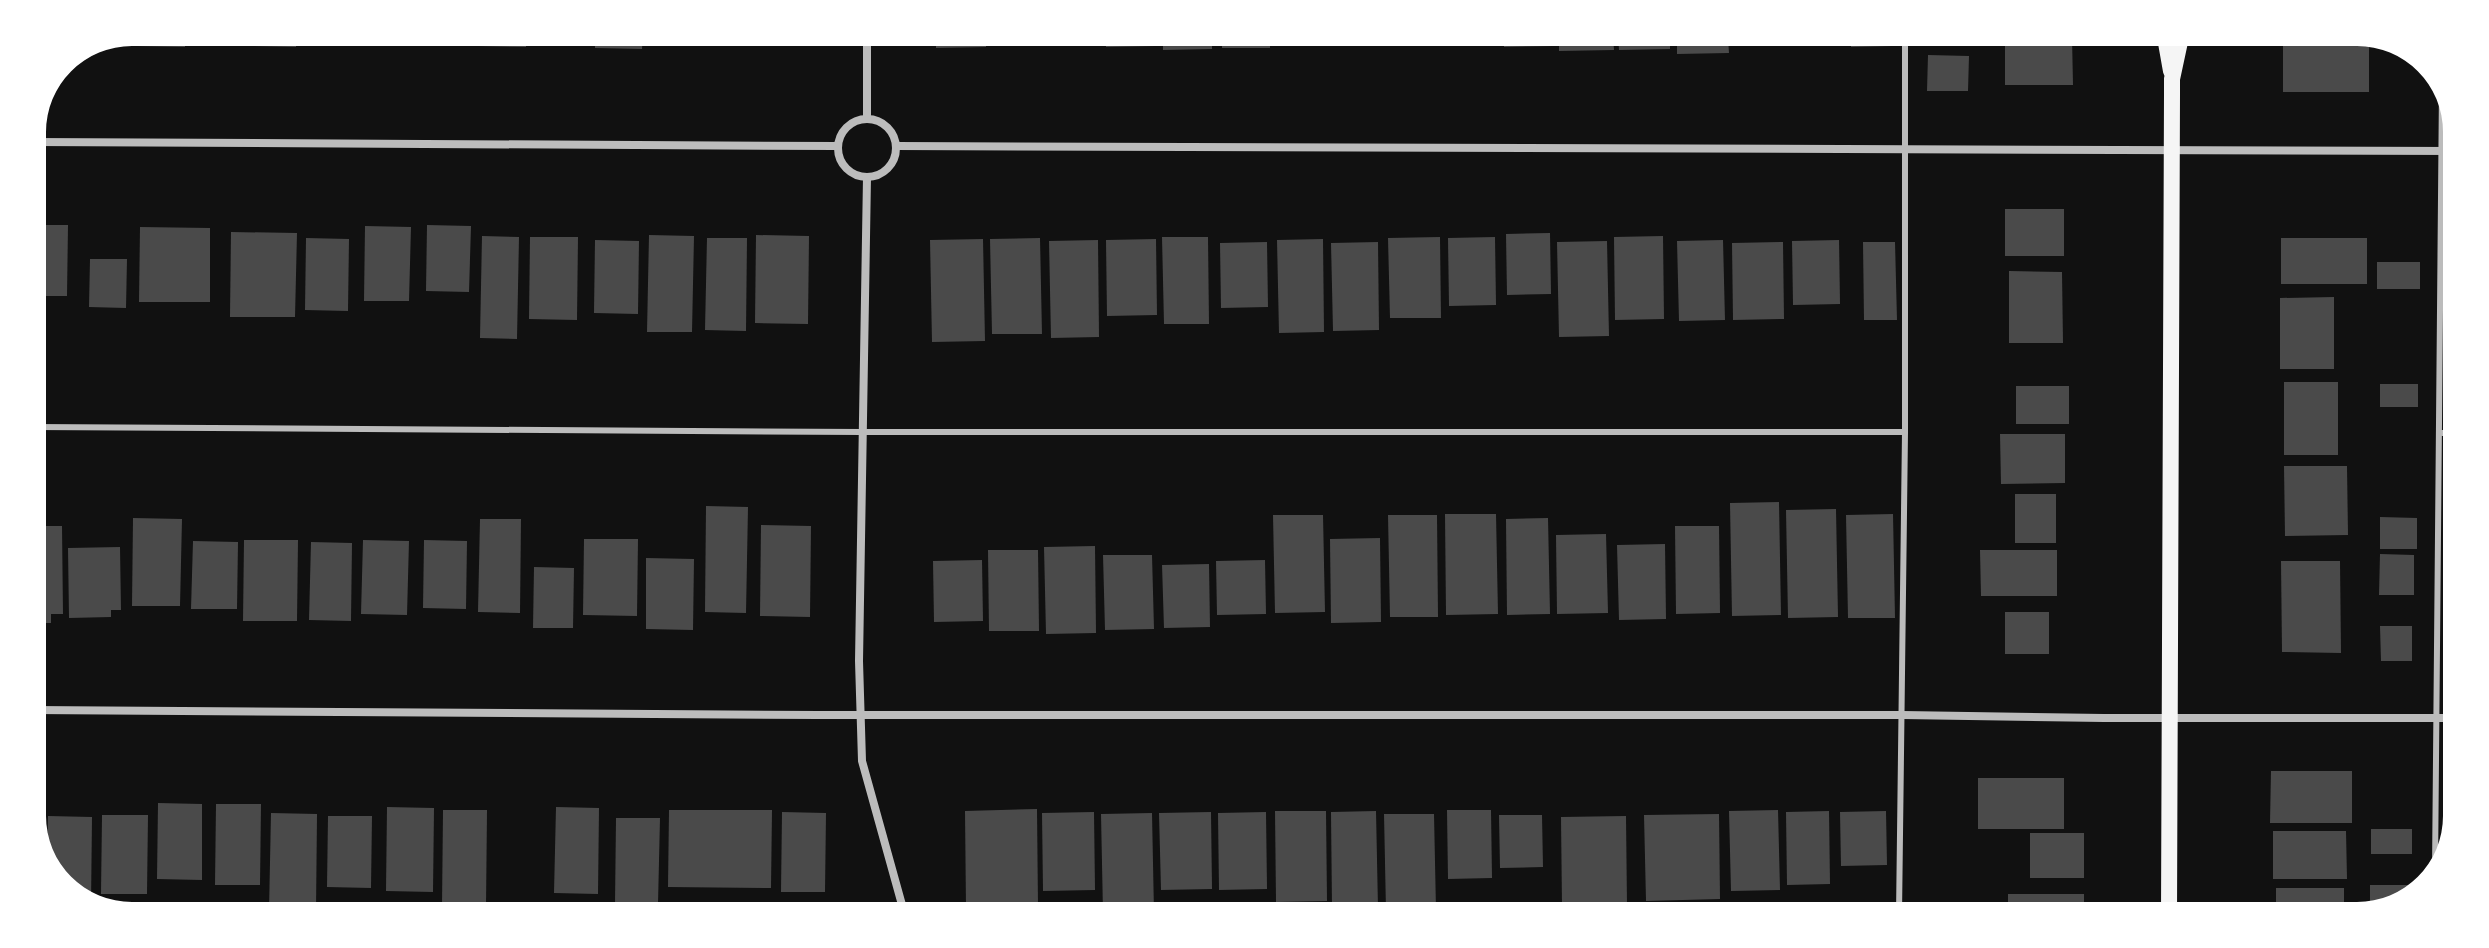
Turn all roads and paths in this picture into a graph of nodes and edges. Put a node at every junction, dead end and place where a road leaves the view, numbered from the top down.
1 (867, 46) edge
2 (1905, 46) edge
3 (2166, 46) edge
4 (2179, 46) edge
5 (2172, 79) junction
6 (867, 118) junction
7 (2442, 118) edge
8 (46, 142) edge
9 (837, 146) junction
10 (896, 146) junction
11 (1904, 149) junction
12 (2172, 150) junction
13 (2441, 151) junction
14 (867, 177) junction
15 (46, 427) edge
16 (863, 432) junction
17 (1905, 432) junction
18 (2440, 433) joint
19 (46, 710) edge
20 (861, 715) junction
21 (1903, 715) junction
22 (2170, 717) junction
23 (2436, 718) junction
24 (2443, 718) edge
25 (2435, 851) edge
26 (901, 902) edge
27 (1899, 902) edge
28 (2169, 902) edge

1 - 6 street
2 - 11 lane
3 - 5 main road
4 - 5 main road
5 - 12 main road
6 - 9 street
6 - 10 street
7 - 13 lane
8 - 9 street
9 - 14 street
10 - 11 street
10 - 14 street
11 - 12 street
11 - 17 lane
12 - 13 street
12 - 22 main road
13 - 18 lane
14 - 16 street
15 - 16 lane
16 - 17 lane
16 - 20 street
17 - 21 lane
18 - 23 lane
19 - 20 street
20 - 21 street
20 - 26 street
21 - 22 street
21 - 27 lane
22 - 23 street
22 - 28 main road
23 - 24 street
23 - 25 lane

